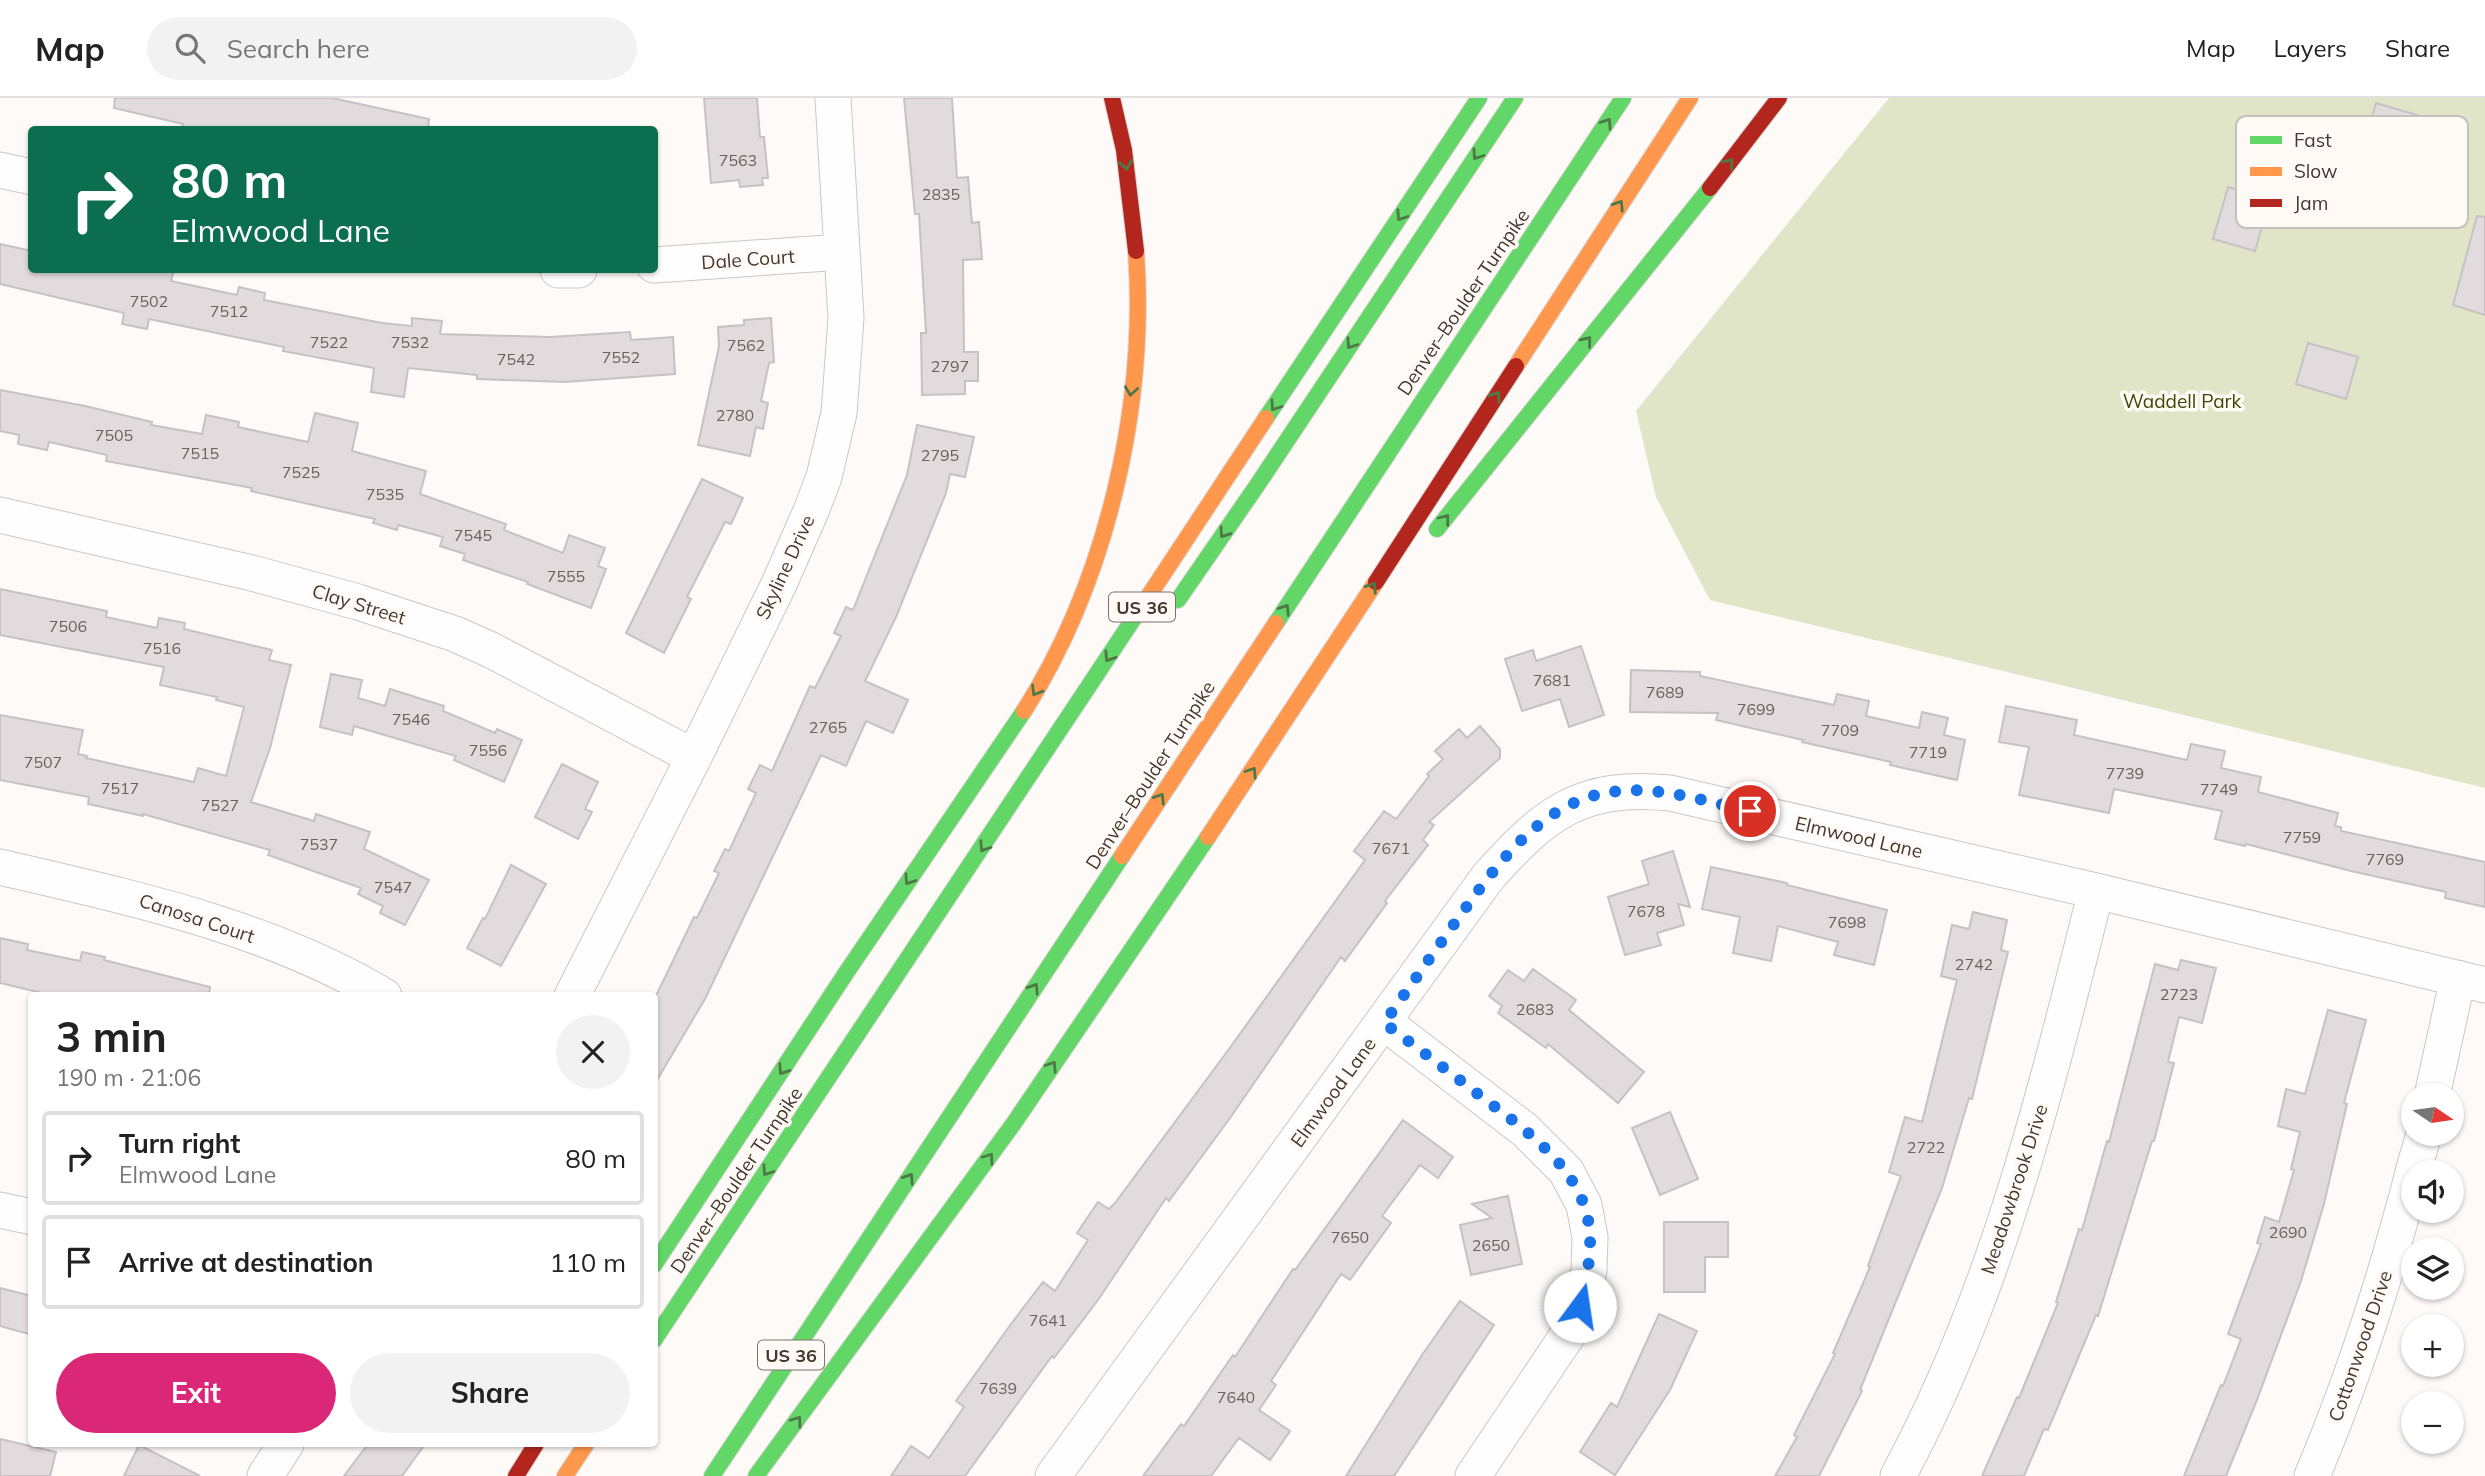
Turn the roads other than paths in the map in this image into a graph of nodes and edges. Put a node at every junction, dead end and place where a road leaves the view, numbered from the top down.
1 (833, 98) edge
2 (1112, 98) edge
3 (1479, 98) edge
4 (1515, 98) edge
5 (1623, 98) edge
6 (1690, 98) edge
7 (1779, 98) edge
8 (1596, 110) dead end
9 (0, 170) edge
10 (28, 176) edge
11 (842, 252) junction
12 (658, 265) edge
13 (1461, 344) junction
14 (0, 515) edge
15 (1428, 540) dead end
16 (1395, 584) dead end
17 (1170, 611) dead end
18 (1269, 747) junction
19 (694, 757) junction
20 (1003, 844) dead end
21 (0, 867) edge
22 (2096, 891) junction
23 (2472, 981) edge
24 (377, 992) edge
25 (574, 992) edge
26 (1384, 1023) junction
27 (2437, 1083) edge
28 (805, 1114) junction
29 (0, 1210) edge
30 (28, 1216) edge
31 (2401, 1216) edge
32 (871, 1235) junction
33 (658, 1259) edge
34 (658, 1334) edge
35 (722, 1432) dead end
36 (284, 1447) edge
37 (535, 1447) edge
38 (584, 1447) edge
39 (265, 1476) edge
40 (516, 1476) edge
41 (565, 1476) edge
42 (712, 1476) edge
43 (756, 1476) edge
44 (1053, 1476) edge
45 (1473, 1476) edge
46 (1898, 1476) edge
47 (2312, 1476) edge

1 - 11 street, Skyline Drive
2 -> 33 highway
3 -> 28 highway, Denver–Boulder Turnpike / US 36
4 -> 17 highway
13 -> 5 highway, Denver–Boulder Turnpike / US 36
18 -> 6 highway
15 -> 7 highway
8 - 13 highway
9 - 10 street
11 - 12 street, Dale Court
11 - 19 street, Skyline Drive
32 -> 13 highway, Denver–Boulder Turnpike / US 36
14 - 19 street, Clay Street
16 - 18 highway
43 -> 18 highway
19 - 25 street, Skyline Drive
20 - 28 highway
21 - 24 street, Canosa Court
22 - 23 street, Elmwood Lane
22 - 26 street, Elmwood Lane
22 - 46 street, Meadowbrook Drive
23 - 27 street
26 - 44 street, Elmwood Lane
26 - 45 street
28 -> 34 highway, Denver–Boulder Turnpike / US 36
29 - 30 street
31 - 47 street, Cottonwood Drive
32 - 35 highway
32 - 42 highway, Denver–Boulder Turnpike / US 36
36 - 39 street
37 - 40 highway
38 - 41 highway

